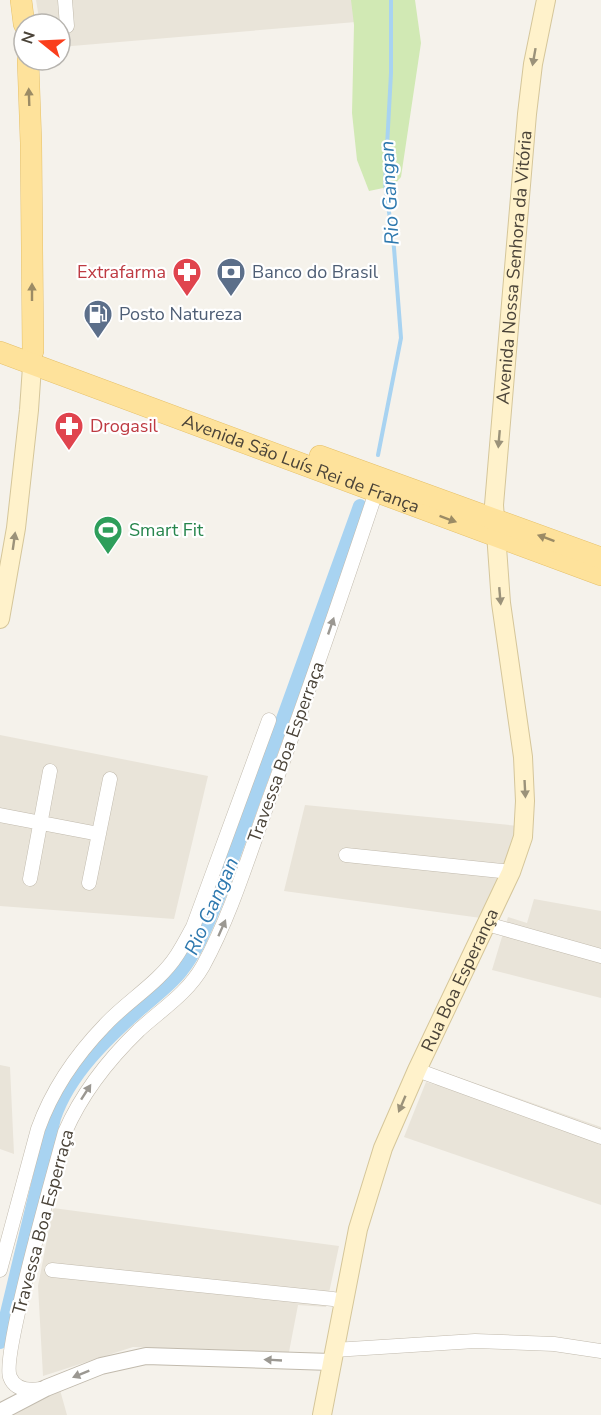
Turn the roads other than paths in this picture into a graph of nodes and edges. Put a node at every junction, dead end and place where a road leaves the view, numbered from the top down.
1 (546, 0) edge
2 (28, 72) edge
3 (0, 339) edge
4 (0, 352) edge
5 (33, 357) junction
6 (376, 492) junction
7 (495, 529) junction
8 (601, 558) edge
9 (601, 575) edge
10 (0, 619) edge
11 (269, 720) dead end
12 (50, 771) dead end
13 (110, 779) dead end
14 (0, 815) edge
15 (41, 822) junction
16 (99, 834) junction
17 (346, 855) dead end
18 (511, 872) junction
19 (30, 879) dead end
20 (89, 883) dead end
21 (487, 924) junction
22 (601, 956) edge
23 (417, 1070) junction
24 (601, 1137) edge
25 (0, 1270) edge
26 (52, 1270) dead end
27 (343, 1302) junction
28 (601, 1351) edge
29 (332, 1356) junction
30 (46, 1388) junction
31 (0, 1412) edge
32 (322, 1415) edge

1 -> 7 main road, Avenida Nossa Senhora da Vitória
5 -> 2 main road
3 - 5 main road, Avenida São Luís Rei de França
4 - 5 main road, Avenida São Luís Rei de França
5 - 6 main road, Avenida São Luís Rei de França
5 - 7 main road, Avenida São Luís Rei de França
10 -> 5 main road
6 -> 7 main road, Avenida São Luís Rei de França
30 -> 6 street, Travessa Boa Esperraça
8 -> 7 main road, Avenida São Luís Rei de França
7 - 9 main road, Avenida São Luís Rei de França
7 -> 18 main road, Rua Boa Esperança
11 - 25 street
12 - 15 street
13 - 16 street
14 - 15 street
15 - 16 street
15 - 19 street
16 - 20 street
17 - 18 street
18 - 21 main road, Rua Boa Esperança
21 - 22 street
21 - 23 main road, Rua Boa Esperança
23 - 24 street
23 -> 27 main road, Rua Boa Esperança
26 - 27 street
27 - 29 main road, Rua Boa Esperança
28 - 29 street
29 -> 30 street
29 - 32 main road, Rua Boa Esperança
30 - 31 street

